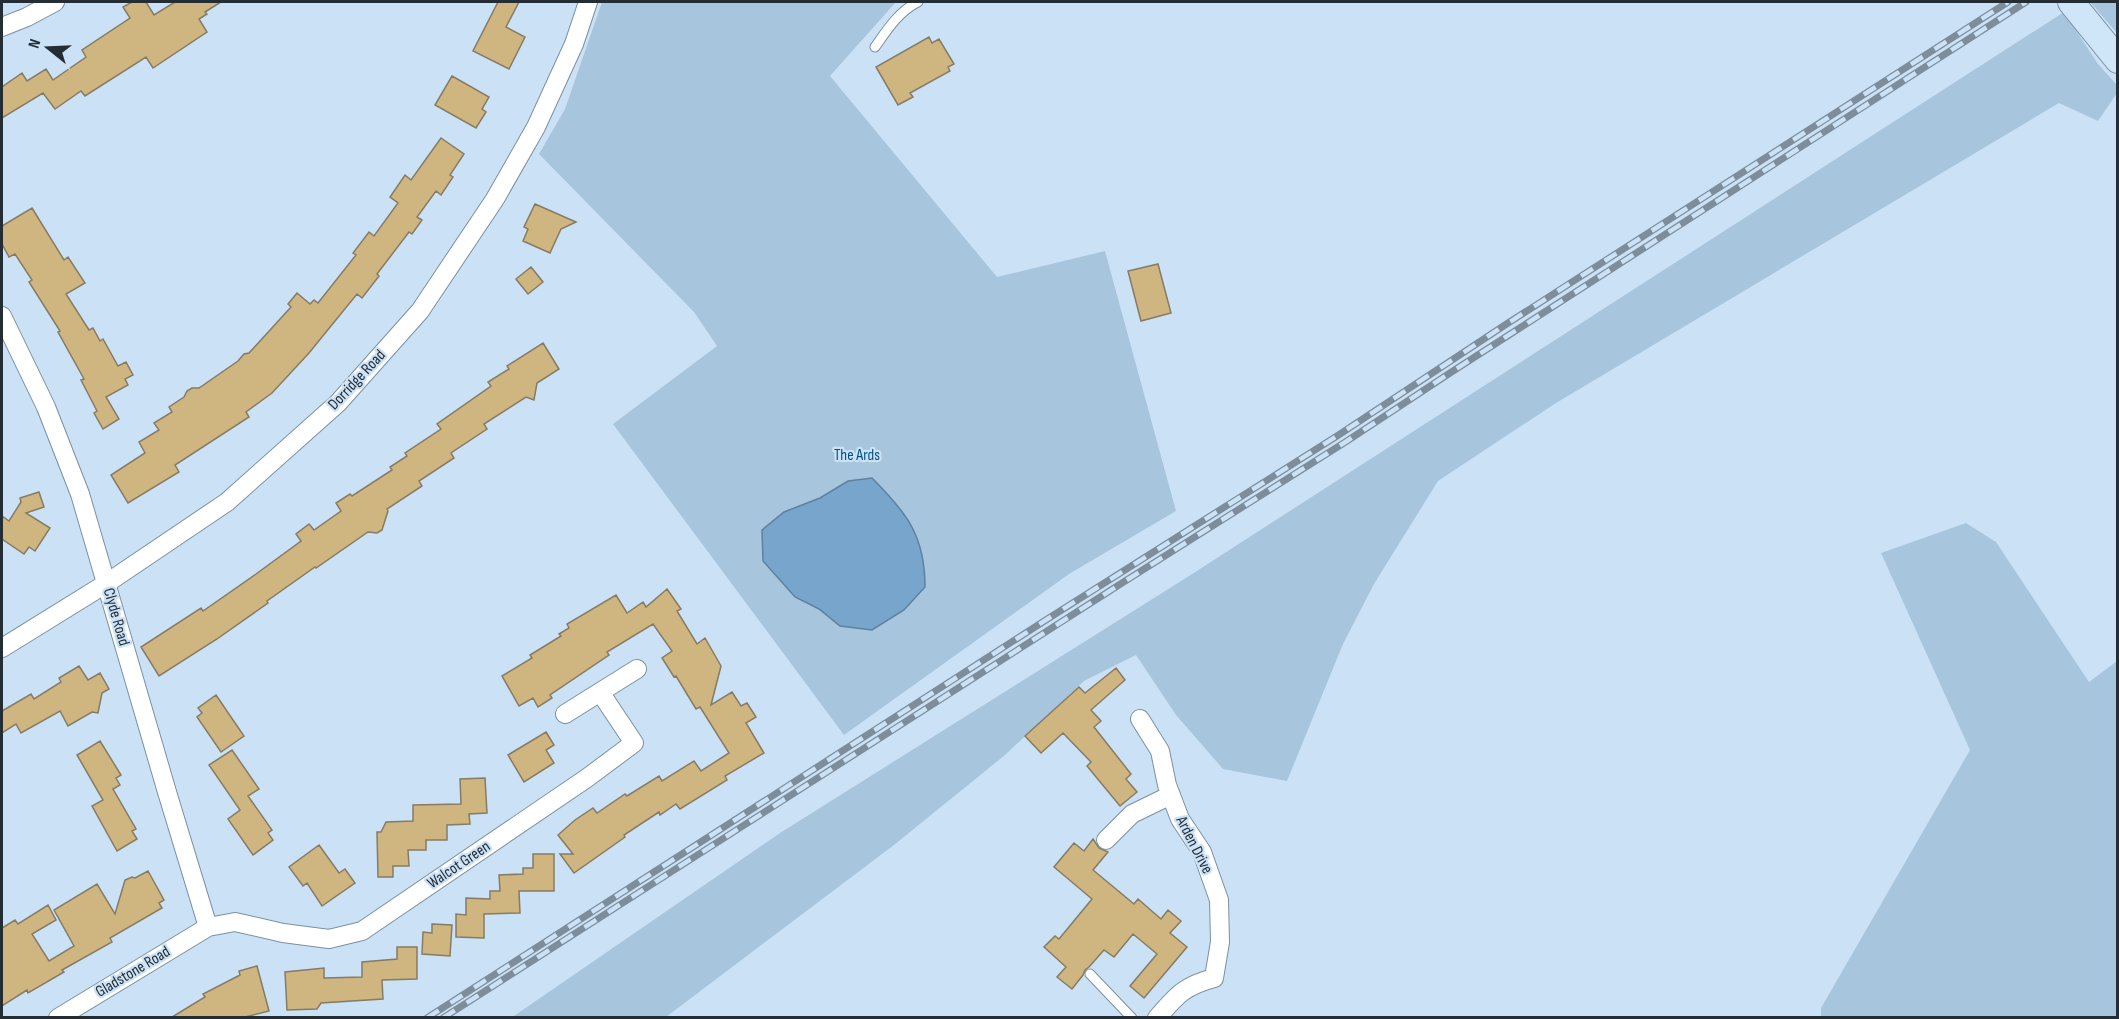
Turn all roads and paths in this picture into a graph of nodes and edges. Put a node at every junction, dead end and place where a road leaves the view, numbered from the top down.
1 (55, 2) edge
2 (588, 2) edge
3 (918, 2) edge
4 (2072, 2) edge
5 (2, 27) edge
6 (875, 47) dead end
7 (2118, 60) edge
8 (2, 316) edge
9 (107, 583) junction
10 (2, 648) edge
11 (637, 669) dead end
12 (600, 692) junction
13 (565, 714) dead end
14 (1140, 719) dead end
15 (1171, 795) junction
16 (1106, 840) dead end
17 (208, 927) junction
18 (1090, 974) dead end
19 (58, 1017) edge
20 (1132, 1017) edge
21 (1157, 1017) edge

1 - 5 street
2 - 9 street, Dorridge Road
3 - 6 lane
4 - 7 street
8 - 9 street, Clyde Road
9 - 10 street, Dorridge Road
9 - 17 street, Clyde Road
11 - 12 street
12 - 13 street
12 - 17 street, Walcot Green
14 - 15 street, Arden Drive
15 - 16 street
15 - 21 street, Arden Drive
17 - 19 street, Gladstone Road
18 - 20 lane

